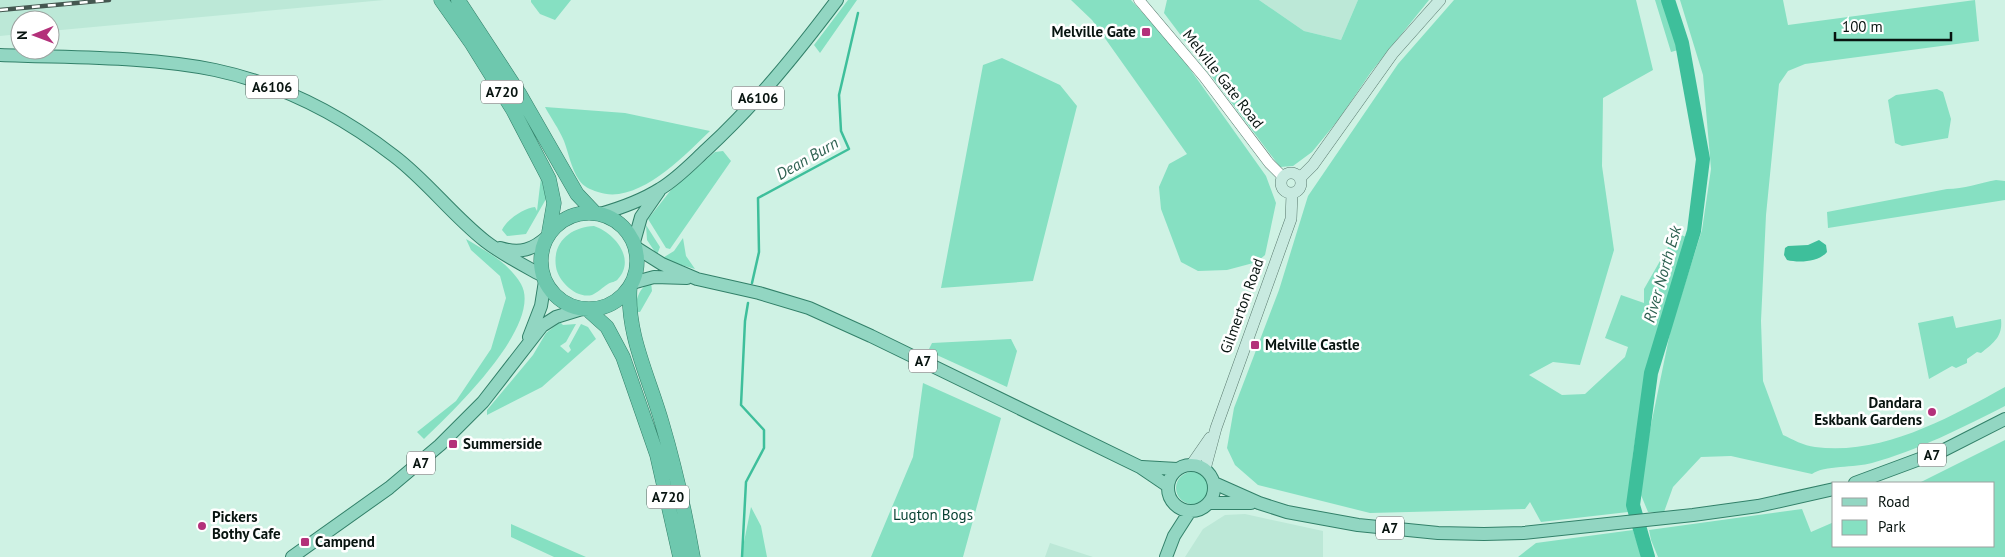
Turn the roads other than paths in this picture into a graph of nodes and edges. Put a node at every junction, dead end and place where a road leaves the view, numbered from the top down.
1 (441, 0) edge
2 (458, 0) edge
3 (837, 0) edge
4 (1139, 0) edge
5 (1440, 0) edge
6 (0, 55) edge
7 (1283, 177) junction
8 (1300, 178) junction
9 (661, 189) junction
10 (1292, 194) junction
11 (598, 213) junction
12 (548, 234) junction
13 (634, 245) junction
14 (493, 246) junction
15 (697, 278) junction
16 (544, 279) junction
17 (631, 284) junction
18 (584, 309) junction
19 (527, 345) junction
20 (2005, 420) edge
21 (1216, 428) junction
22 (1192, 464) junction
23 (1140, 467) junction
24 (1177, 469) junction
25 (1205, 469) junction
26 (1858, 482) edge
27 (1214, 483) junction
28 (1168, 486) junction
29 (1832, 489) edge
30 (1209, 503) junction
31 (1259, 503) junction
32 (1177, 506) junction
33 (1190, 511) junction
34 (1174, 536) junction
35 (292, 557) edge
36 (680, 557) edge
37 (694, 557) edge
38 (1166, 557) edge

1 - 12 highway, A720
2 - 11 highway, A720
3 - 9 main road, A6106
4 - 7 street, Melville Gate Road
5 - 8 main road
6 - 14 main road, A6106
7 - 8 main road
7 - 10 main road
8 - 10 main road
9 - 11 main road, A6106
9 - 13 main road, A6106
10 - 21 main road, Gilmerton Road
11 - 12 highway
11 - 13 highway
12 - 14 main road, A6106
12 - 16 highway
13 - 15 main road, A7
13 - 17 highway
14 - 16 main road, A6106
15 - 17 main road, A7
15 - 23 main road, A7
16 - 18 highway
16 - 19 main road, A7
17 - 18 highway
17 - 37 highway, A720
18 - 19 main road, A7
18 - 36 highway, A720
19 - 35 main road, A7
20 - 26 main road, A7
21 - 22 main road, Gilmerton Road
21 - 25 main road, Gilmerton Road
22 - 24 main road
22 - 25 main road
23 - 24 main road, A7
23 - 28 main road, A7
24 - 28 main road
25 - 27 main road
27 - 30 main road
27 - 31 main road, A7
28 - 32 main road
29 - 31 main road, A7
30 - 31 main road, A7
30 - 33 main road
32 - 33 main road
32 - 34 main road
33 - 34 main road
34 - 38 main road

